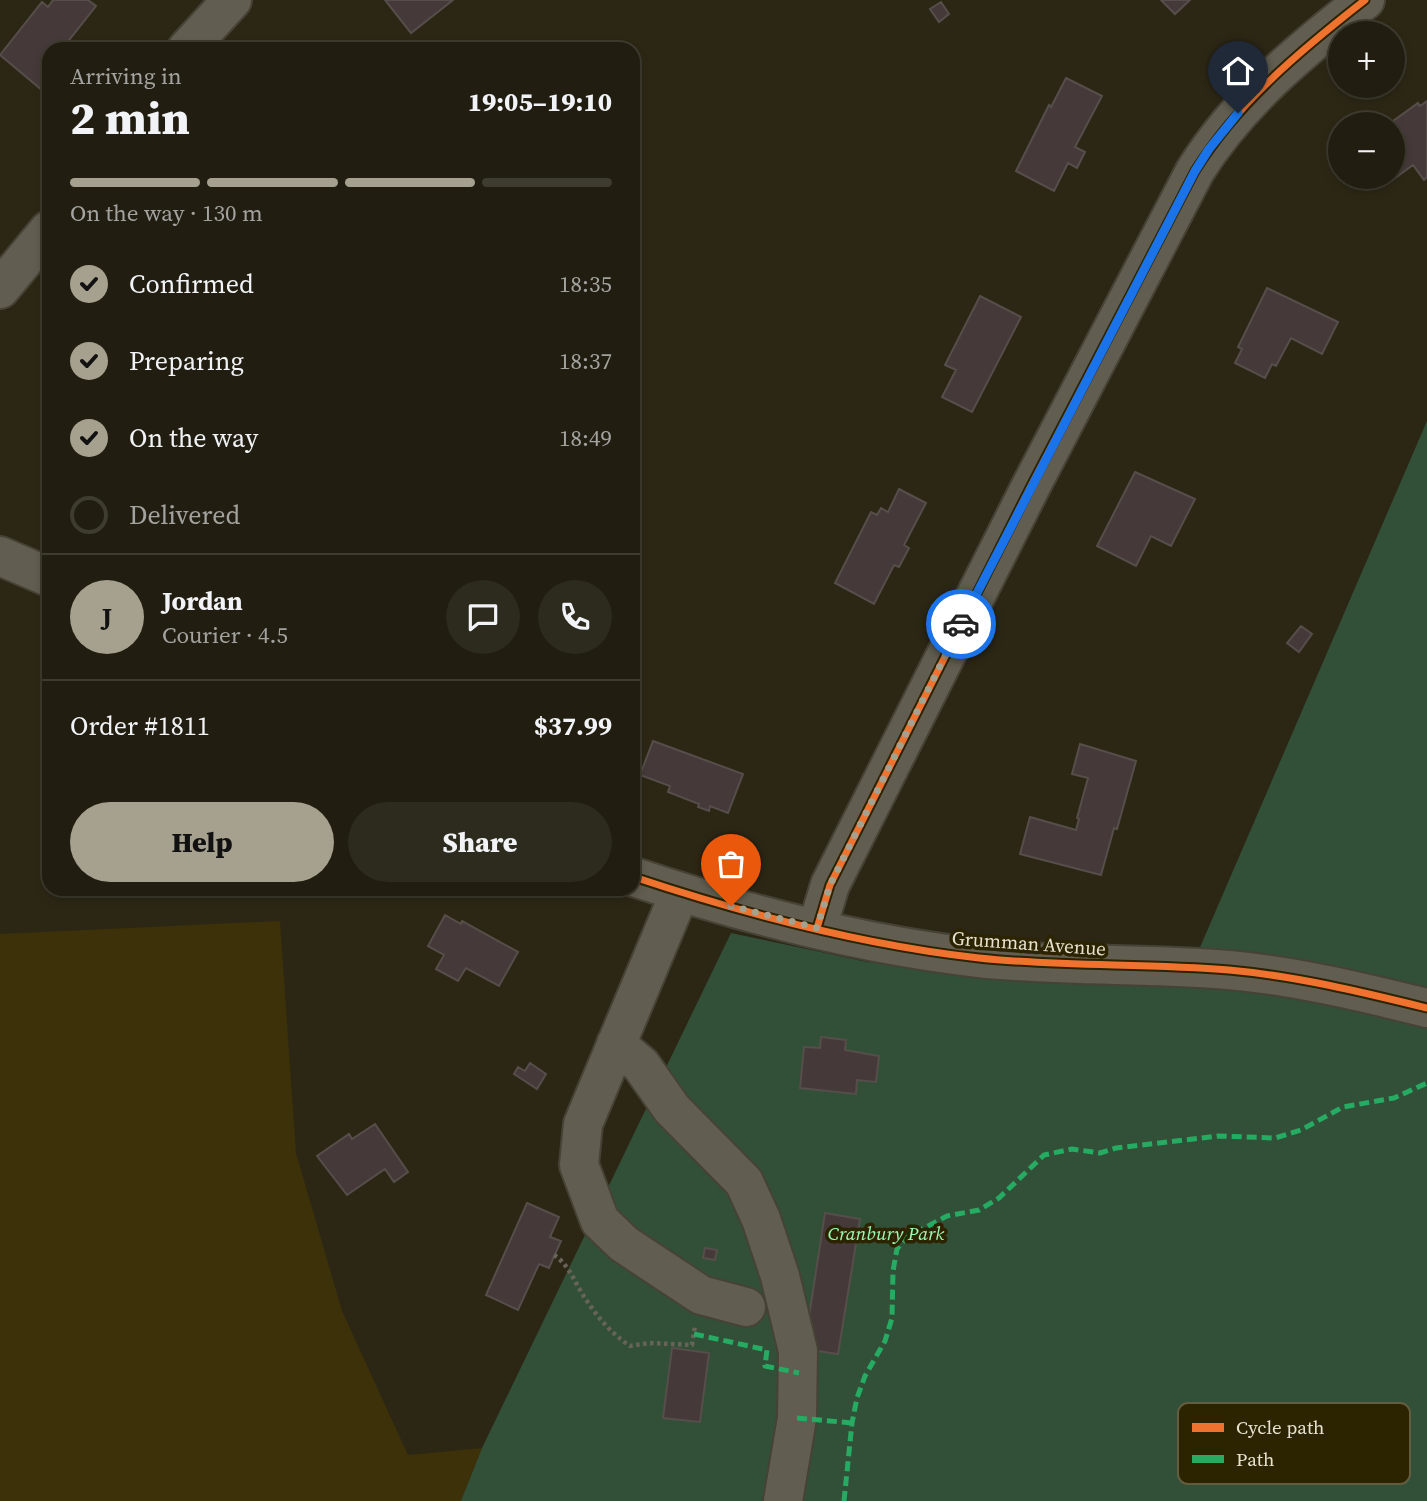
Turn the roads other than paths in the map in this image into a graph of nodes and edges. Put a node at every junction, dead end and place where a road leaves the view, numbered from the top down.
1 (232, 0) edge
2 (1365, 0) edge
3 (193, 42) edge
4 (42, 238) edge
5 (0, 289) edge
6 (0, 556) edge
7 (42, 575) edge
8 (640, 879) edge
9 (680, 892) junction
10 (817, 928) junction
11 (1427, 1009) edge
12 (617, 1044) junction
13 (746, 1307) dead end
14 (783, 1501) edge

1 - 3 street
2 - 10 street
4 - 5 street
6 - 7 street
8 - 9 street, Grumman Avenue
9 - 10 street, Grumman Avenue
9 - 12 street
10 - 11 street, Grumman Avenue
12 - 13 street
12 - 14 street

